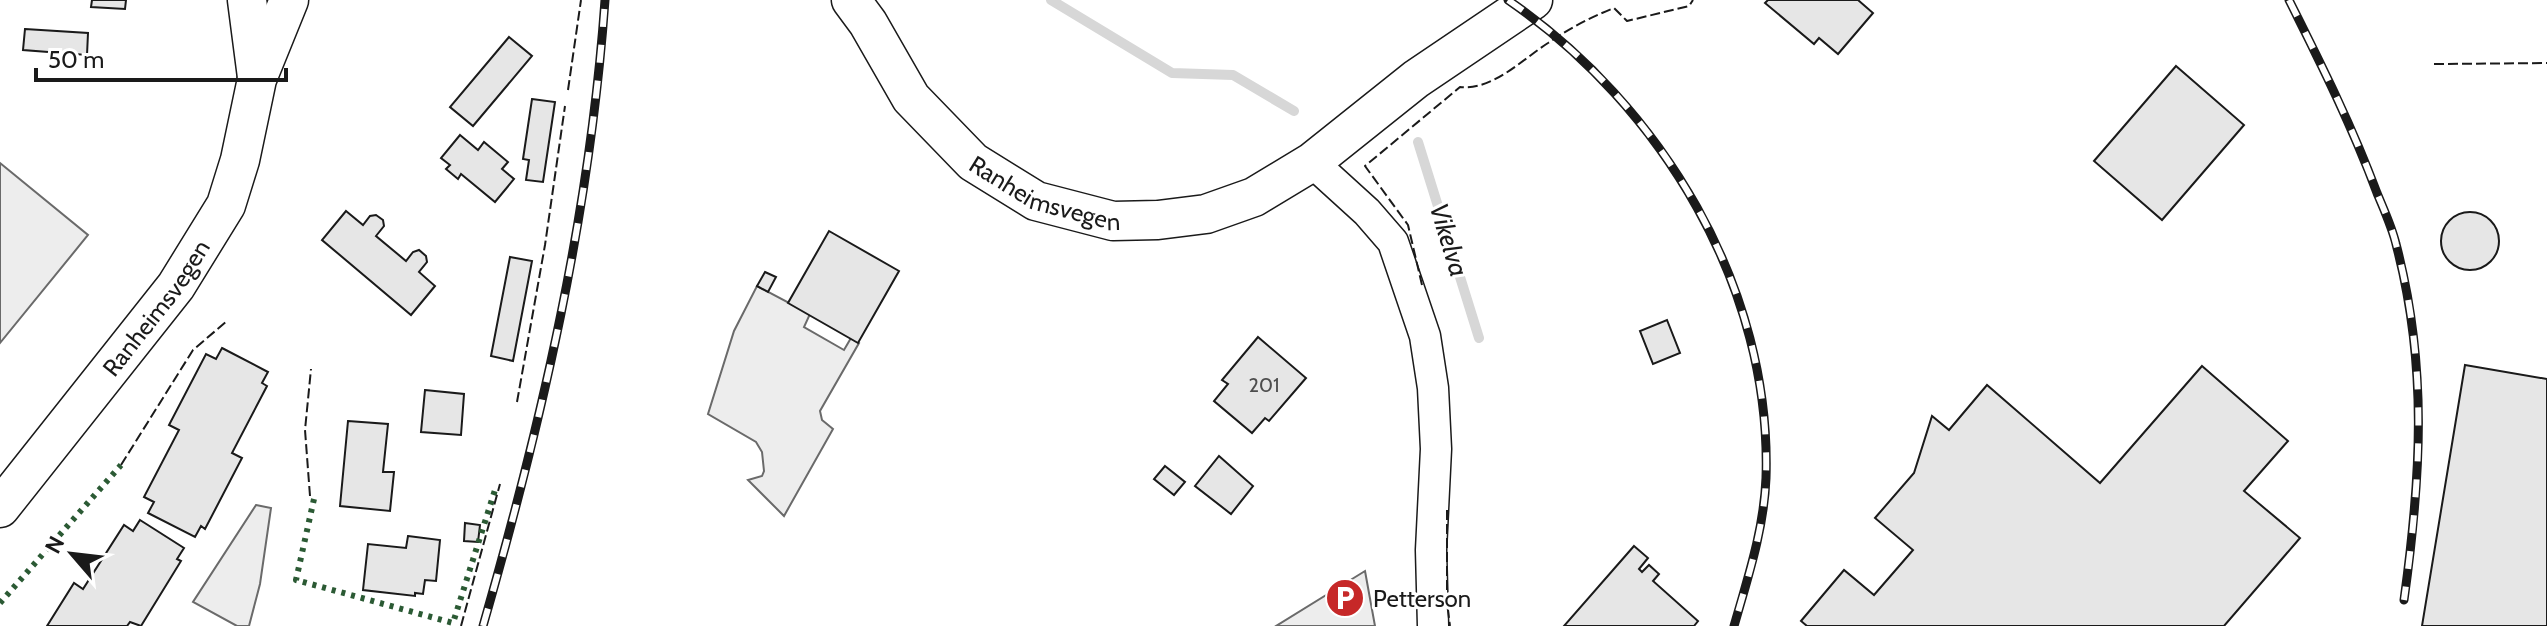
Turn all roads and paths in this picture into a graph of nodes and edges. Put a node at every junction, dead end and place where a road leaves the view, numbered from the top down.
1 (247, 0) edge
2 (289, 0) edge
3 (851, 0) edge
4 (1495, 0) edge
5 (1533, 0) edge
6 (257, 79) junction
7 (1416, 79) junction
8 (1318, 157) junction
9 (0, 508) edge
10 (1433, 626) edge

1 - 6 street, Ranheimsvegen
2 - 6 street, Ranheimsvegen
3 - 8 street, Ranheimsvegen
4 - 7 street, Ranheimsvegen
5 - 7 street, Ranheimsvegen
6 - 9 street, Ranheimsvegen
7 - 8 street, Ranheimsvegen
8 - 10 street

